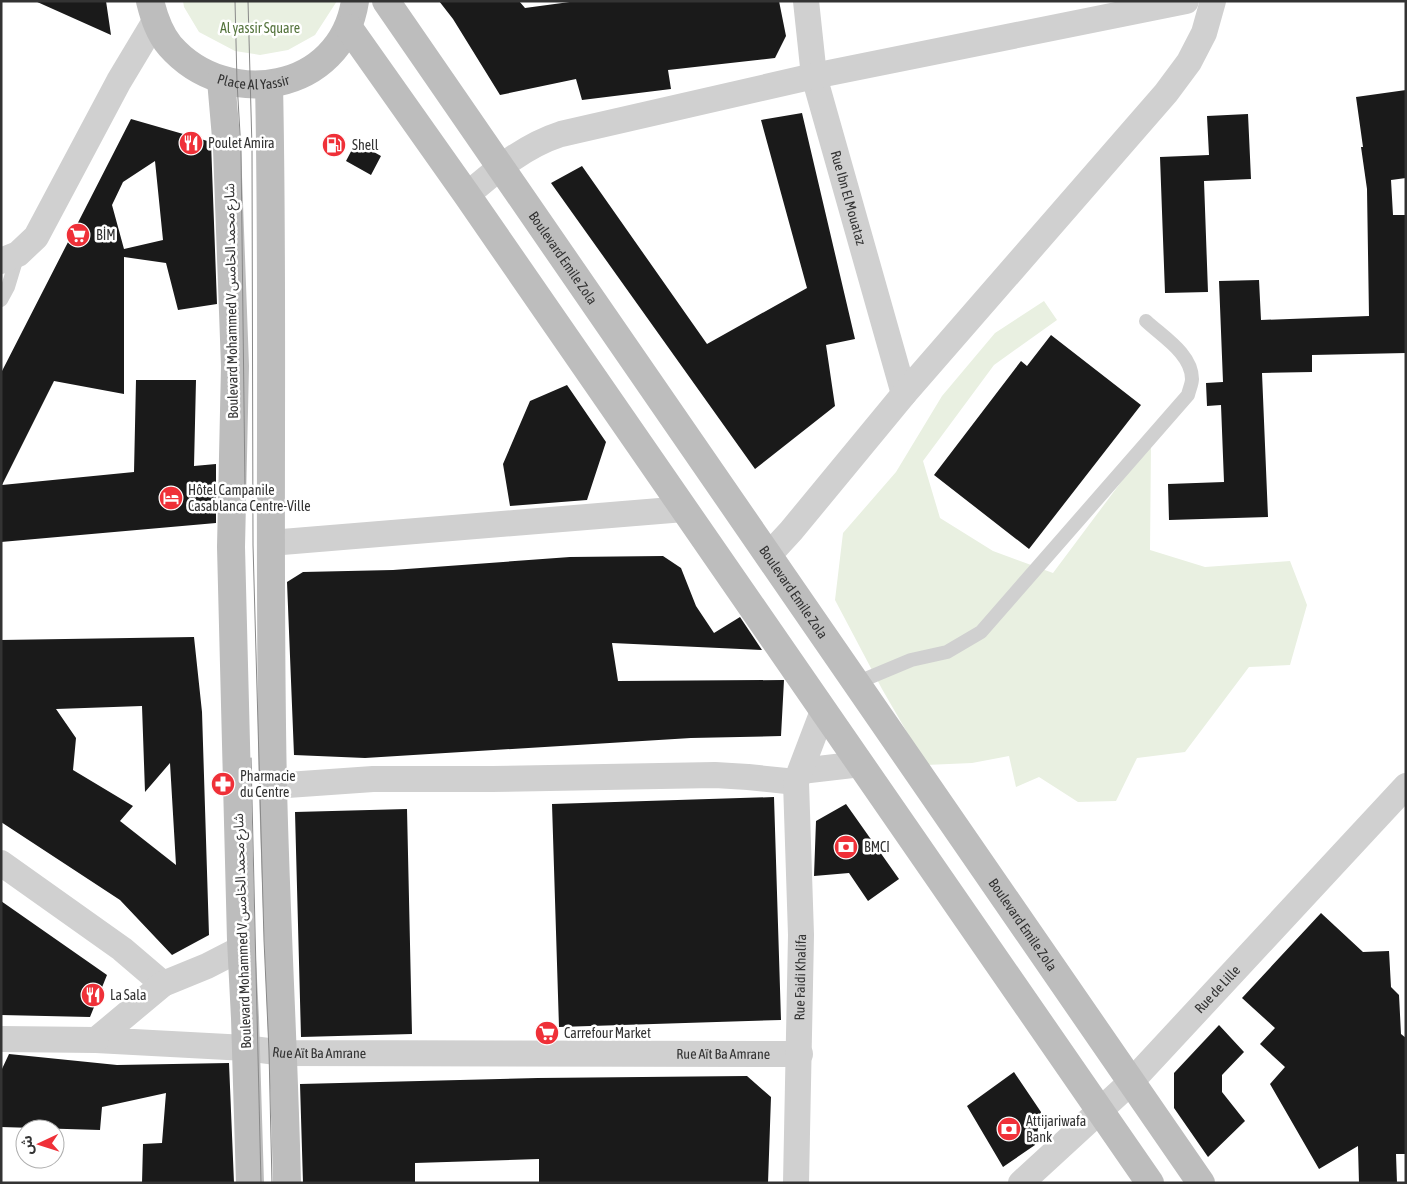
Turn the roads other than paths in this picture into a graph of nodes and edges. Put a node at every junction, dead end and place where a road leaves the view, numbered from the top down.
1 (355, 1) edge
2 (386, 1) edge
3 (806, 1) edge
4 (1186, 1) edge
5 (1214, 1) edge
6 (153, 11) edge
7 (349, 28) junction
8 (814, 76) junction
9 (221, 80) junction
10 (269, 84) junction
11 (500, 166) junction
12 (467, 195) junction
13 (10, 258) edge
14 (1, 300) edge
15 (1146, 321) dead end
16 (904, 394) junction
17 (684, 509) junction
18 (270, 544) junction
19 (768, 556) junction
20 (856, 684) junction
21 (823, 711) junction
22 (861, 764) junction
23 (798, 777) junction
24 (273, 786) junction
25 (1406, 786) edge
26 (1, 863) edge
27 (242, 948) junction
28 (163, 984) junction
29 (1, 1039) edge
30 (96, 1040) junction
31 (246, 1048) junction
32 (284, 1053) junction
33 (800, 1054) junction
34 (1131, 1082) junction
35 (1101, 1110) junction
36 (250, 1183) edge
37 (287, 1183) edge
38 (796, 1183) edge
39 (1021, 1183) edge
40 (1150, 1183) edge
41 (1201, 1183) edge

1 - 7 main road, Place Al Yassir
2 - 11 main road, Boulevard Emile Zola
3 - 8 street, Rue Ibn El Mouataz
4 - 8 street
5 - 16 street
6 - 9 main road, Place Al Yassir
6 - 13 street
7 - 10 main road, Place Al Yassir
7 - 12 main road
8 - 11 street
8 - 16 street, Rue Ibn El Mouataz
9 - 10 main road, Place Al Yassir
9 - 27 main road, Boulevard Mohammed V شارع محمد الخامس
10 - 18 main road
11 - 12 street
11 - 19 main road, Boulevard Emile Zola
12 - 17 main road
13 - 14 lane
15 - 20 lane
16 - 19 street
17 - 18 street
17 - 21 main road
18 - 24 main road
19 - 20 main road, Boulevard Emile Zola
20 - 34 main road, Boulevard Emile Zola
21 - 22 main road
21 - 23 street, Rue Faidi Khalifa
22 - 23 street
22 - 35 main road
23 - 24 street
23 - 33 street, Rue Faidi Khalifa
24 - 32 main road
25 - 34 street, Rue de Lille
26 - 28 street
27 - 28 street
27 - 31 main road, Boulevard Mohammed V شارع محمد الخامس
28 - 30 street
29 - 30 street, Rue Aït Ba Amrane
30 - 31 street, Rue Aït Ba Amrane
31 - 32 street, Rue Aït Ba Amrane
31 - 36 main road, Boulevard Mohammed V شارع محمد الخامس
32 - 33 street, Rue Aït Ba Amrane
32 - 37 main road
33 - 38 street, Rue Faidi Khalifa
34 - 35 street, Rue de Lille
34 - 41 main road, Boulevard Emile Zola
35 - 39 street, Rue de Lille
35 - 40 main road

